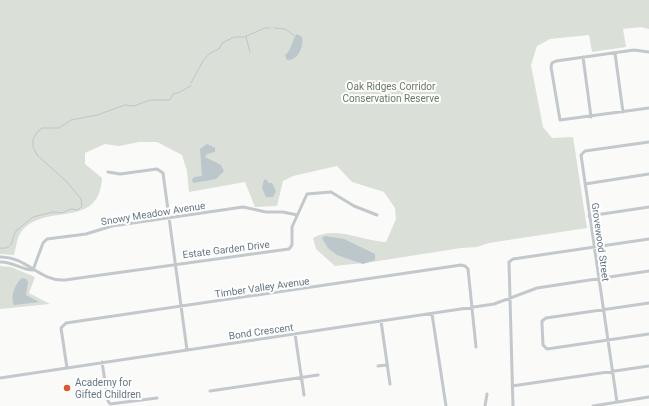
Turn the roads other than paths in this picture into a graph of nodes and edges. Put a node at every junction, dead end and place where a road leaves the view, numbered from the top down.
1 (649, 52) edge
2 (615, 53) junction
3 (583, 58) junction
4 (649, 108) edge
5 (624, 112) junction
6 (591, 117) junction
7 (649, 142) edge
8 (108, 172) dead end
9 (649, 174) edge
10 (585, 184) junction
11 (649, 208) edge
12 (297, 215) junction
13 (377, 215) dead end
14 (589, 216) junction
15 (169, 218) junction
16 (649, 239) edge
17 (594, 247) junction
18 (0, 257) edge
19 (0, 262) edge
20 (175, 264) junction
21 (33, 270) junction
22 (649, 271) edge
23 (598, 278) junction
24 (510, 300) junction
25 (649, 303) edge
26 (182, 306) junction
27 (473, 308) junction
28 (603, 310) junction
29 (432, 314) junction
30 (381, 321) junction
31 (295, 334) junction
32 (649, 334) edge
33 (608, 340) junction
34 (476, 347) dead end
35 (187, 350) junction
36 (102, 362) junction
37 (387, 365) junction
38 (378, 366) dead end
39 (649, 366) edge
40 (67, 368) junction
41 (612, 371) junction
42 (318, 375) dead end
43 (0, 378) edge
44 (301, 378) junction
45 (390, 384) dead end
46 (512, 386) junction
47 (210, 391) dead end
48 (487, 394) dead end
49 (304, 395) dead end
50 (649, 397) edge
51 (157, 398) dead end
52 (617, 402) junction
53 (446, 406) edge
54 (485, 406) edge
55 (513, 406) edge
56 (593, 406) edge

1 - 2 street
2 - 3 street
2 - 5 street
3 - 6 street
3 - 6 street
4 - 5 street
5 - 6 street
7 - 10 street, Grovewood Street
8 - 15 street
9 - 10 street
10 - 14 street, Grovewood Street
11 - 14 street
12 - 13 street, Estate Garden Drive
12 - 15 street, Snowy Meadow Avenue
12 - 20 street, Estate Garden Drive
14 - 17 street, Grovewood Street
15 - 20 street
15 - 21 street, Snowy Meadow Avenue
16 - 17 street
17 - 23 street, Grovewood Street
17 - 24 street
18 - 21 street, Estate Garden Drive
19 - 21 street, Estate Garden Drive
20 - 21 street, Estate Garden Drive
20 - 26 street
22 - 23 street, Bond Crescent
23 - 24 street, Bond Crescent
23 - 28 street, Grovewood Street
24 - 27 street, Bond Crescent
24 - 46 street
25 - 28 street
26 - 27 street, Timber Valley Avenue
26 - 35 street
26 - 40 street, Timber Valley Avenue
27 - 29 street, Bond Crescent
27 - 34 street
28 - 33 street, Grovewood Street
28 - 33 street
29 - 30 street, Bond Crescent
29 - 53 street
30 - 31 street, Bond Crescent
30 - 37 street
31 - 35 street, Bond Crescent
31 - 44 street
32 - 33 street
33 - 41 street, Grovewood Street
35 - 36 street, Bond Crescent
36 - 40 street, Bond Crescent
36 - 51 street
37 - 38 street
37 - 45 street
39 - 41 street
40 - 43 street, Bond Crescent
41 - 46 street
41 - 52 street, Grovewood Street
42 - 44 street
44 - 47 street
44 - 49 street
46 - 55 street
48 - 54 street
50 - 52 street
52 - 56 street

